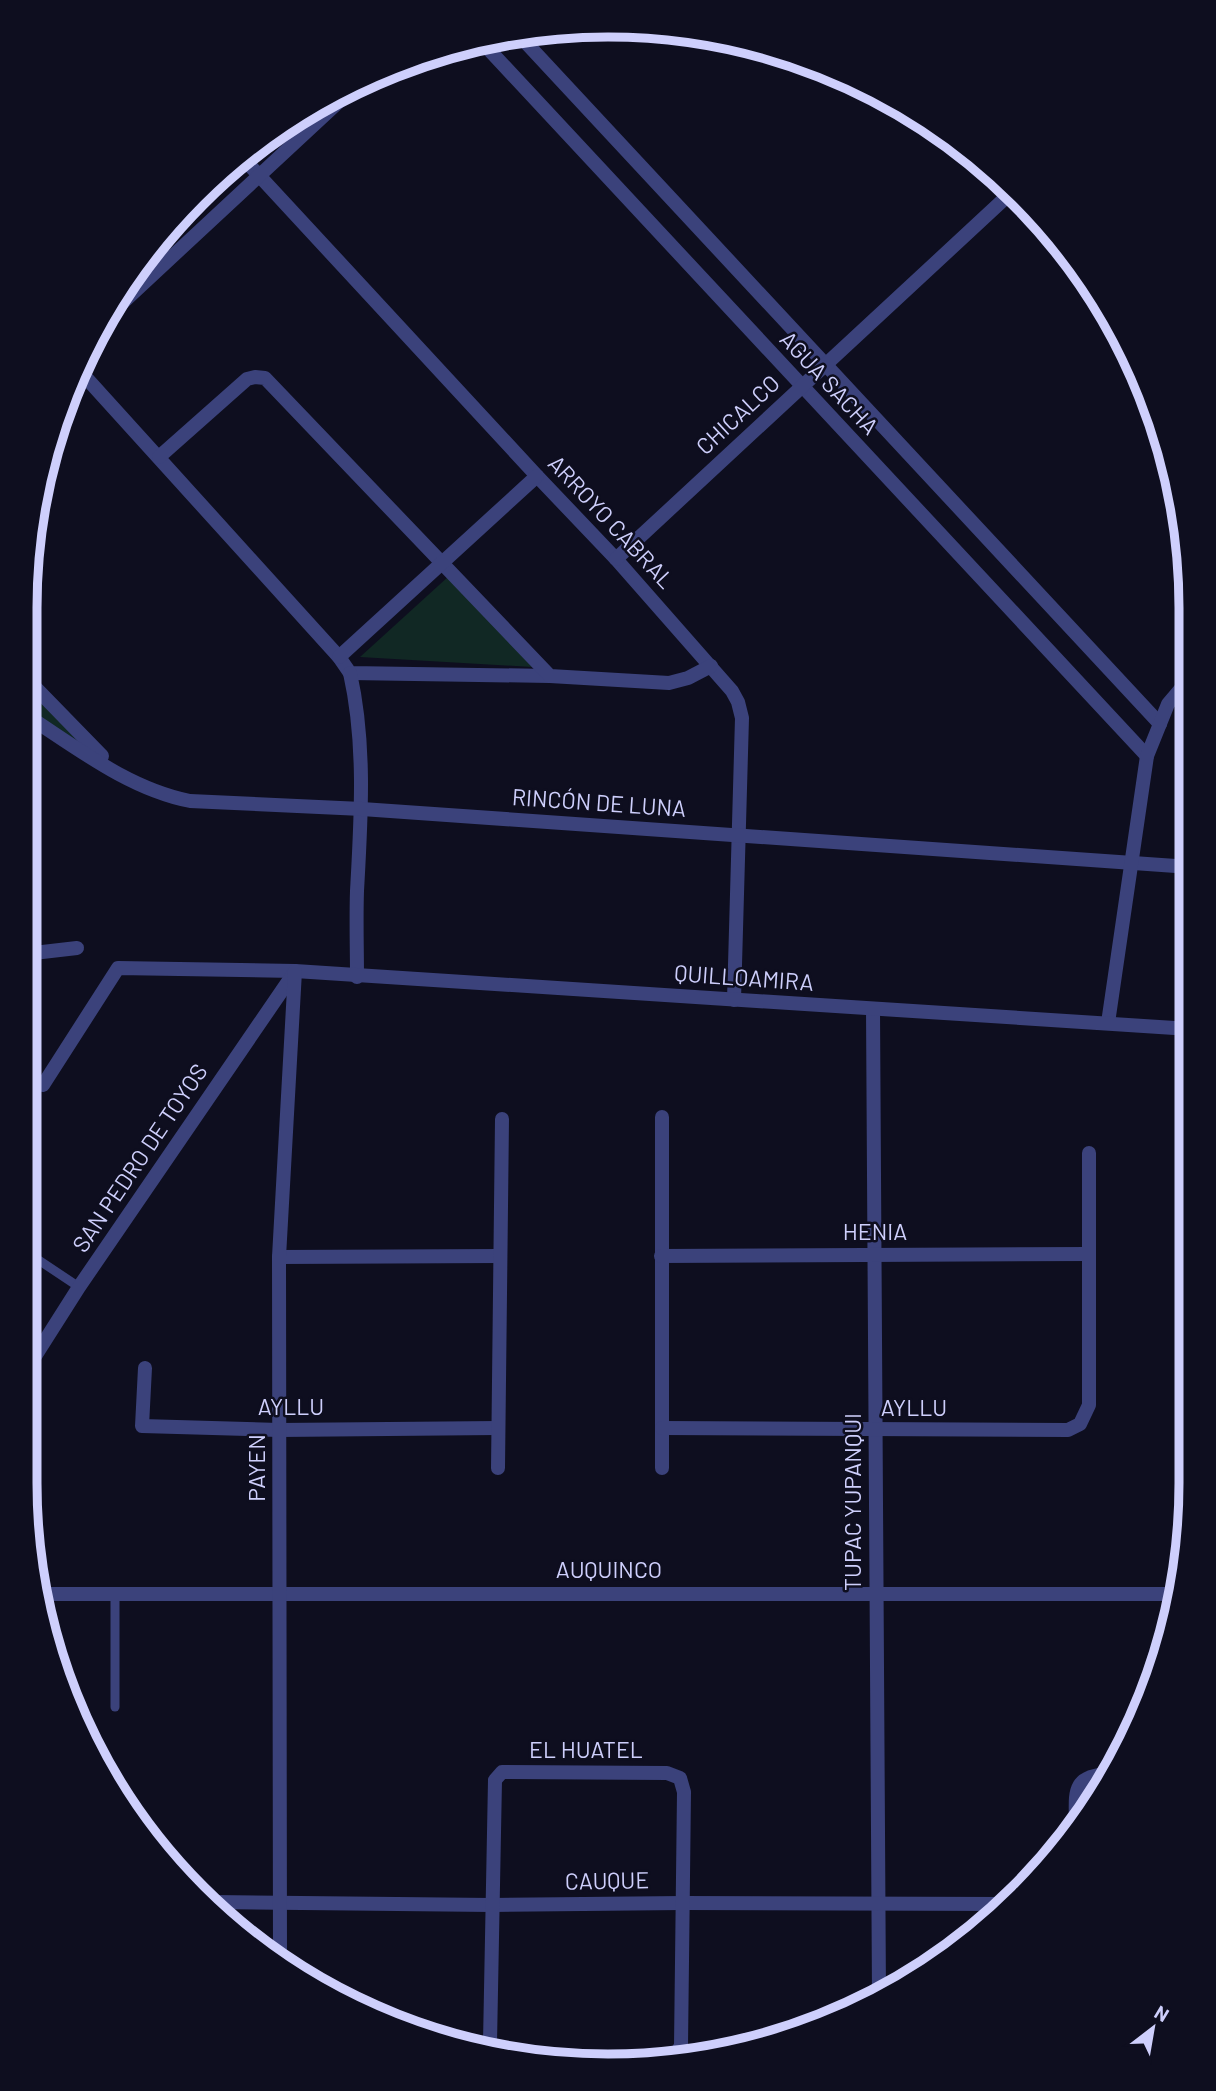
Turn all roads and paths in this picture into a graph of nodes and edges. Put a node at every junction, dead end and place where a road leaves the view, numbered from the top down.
1 (526, 43) edge
2 (489, 50) edge
3 (332, 108) edge
4 (249, 164) edge
5 (260, 175) junction
6 (1006, 198) edge
7 (130, 296) edge
8 (825, 365) junction
9 (86, 377) edge
10 (801, 387) junction
11 (159, 457) junction
12 (537, 476) junction
13 (616, 558) junction
14 (441, 564) junction
15 (339, 657) junction
16 (711, 666) junction
17 (350, 673) junction
18 (550, 676) junction
19 (37, 689) edge
20 (1179, 691) edge
21 (37, 722) edge
22 (1160, 724) junction
23 (1147, 756) junction
24 (120, 775) junction
25 (362, 809) junction
26 (739, 835) junction
27 (1133, 863) junction
28 (1179, 866) edge
29 (77, 948) dead end
30 (37, 953) edge
31 (295, 971) junction
32 (357, 977) junction
33 (734, 1000) junction
34 (873, 1009) junction
35 (1108, 1024) junction
36 (1179, 1028) edge
37 (43, 1085) dead end
38 (662, 1117) dead end
39 (502, 1119) dead end
40 (1089, 1153) dead end
41 (1089, 1254) junction
42 (662, 1255) junction
43 (874, 1255) junction
44 (500, 1256) junction
45 (279, 1257) junction
46 (37, 1259) edge
47 (79, 1287) junction
48 (37, 1352) edge
49 (145, 1367) dead end
50 (498, 1428) junction
51 (662, 1428) junction
52 (279, 1430) junction
53 (875, 1431) junction
54 (498, 1468) dead end
55 (662, 1468) dead end
56 (280, 1592) junction
57 (876, 1593) junction
58 (48, 1594) edge
59 (115, 1594) junction
60 (1168, 1594) edge
61 (116, 1707) dead end
62 (1100, 1774) edge
63 (1076, 1810) edge
64 (220, 1902) edge
65 (280, 1902) junction
66 (683, 1903) junction
67 (878, 1903) junction
68 (994, 1904) edge
69 (492, 1905) junction
70 (280, 1950) edge
71 (879, 1986) edge
72 (490, 2041) edge
73 (679, 2049) edge

1 - 8 street, AGUA SACHA
2 - 10 street, AGUA SACHA
3 - 5 street
4 - 5 street, ARROYO CABRAL
5 - 7 street
5 - 12 street, ARROYO CABRAL
6 - 8 street, CHICALCO
8 - 10 street, CHICALCO
8 - 22 street, AGUA SACHA
9 - 11 street
10 - 13 street, CHICALCO
10 - 23 street, AGUA SACHA
11 - 14 street
11 - 15 street
12 - 13 street, ARROYO CABRAL
12 - 14 street
13 - 16 street, ARROYO CABRAL
14 - 15 street
14 - 18 street
15 - 17 street
16 - 18 street
16 - 26 street, ARROYO CABRAL
17 - 18 street
17 - 25 street
19 - 24 street
20 - 22 street
21 - 24 street, RINCÓN DE LUNA
22 - 23 street
23 - 27 street
24 - 25 street, RINCÓN DE LUNA
25 - 26 street, RINCÓN DE LUNA
25 - 32 street
26 - 27 street, RINCÓN DE LUNA
26 - 33 street, ARROYO CABRAL
27 - 28 street, RINCÓN DE LUNA
27 - 35 street
29 - 30 street
31 - 32 street, QUILLOAMIRA
31 - 37 street, QUILLOAMIRA
31 - 45 street, PAYEN
31 - 47 street, SAN PEDRO DE TOYOS
32 - 33 street, QUILLOAMIRA
33 - 34 street, QUILLOAMIRA
34 - 35 street, QUILLOAMIRA
34 - 43 street, TUPAC YUPANQUI
35 - 36 street, QUILLOAMIRA
38 - 42 street
39 - 44 street
40 - 41 street
41 - 43 street, HENIA
41 - 53 street, AYLLU
42 - 43 street, HENIA
42 - 51 street
43 - 53 street, TUPAC YUPANQUI
44 - 45 street
44 - 50 street
45 - 52 street, PAYEN
46 - 47 lane
47 - 48 street, SAN PEDRO DE TOYOS
49 - 52 street, AYLLU
50 - 52 street, AYLLU
50 - 54 street
51 - 53 street, AYLLU
51 - 55 street
52 - 56 street, PAYEN
53 - 57 street, TUPAC YUPANQUI
56 - 57 street, AUQUINCO
56 - 59 street, AUQUINCO
56 - 65 street, PAYEN
57 - 60 street, AUQUINCO
57 - 67 street, TUPAC YUPANQUI
58 - 59 street, AUQUINCO
59 - 61 lane
62 - 63 street
64 - 65 street, CAUQUE
65 - 69 street, CAUQUE
65 - 70 street, PAYEN
66 - 67 street, CAUQUE
66 - 69 street, CAUQUE
66 - 69 street, EL HUATEL
66 - 73 street
67 - 68 street, CAUQUE
67 - 71 street, TUPAC YUPANQUI
69 - 72 street

